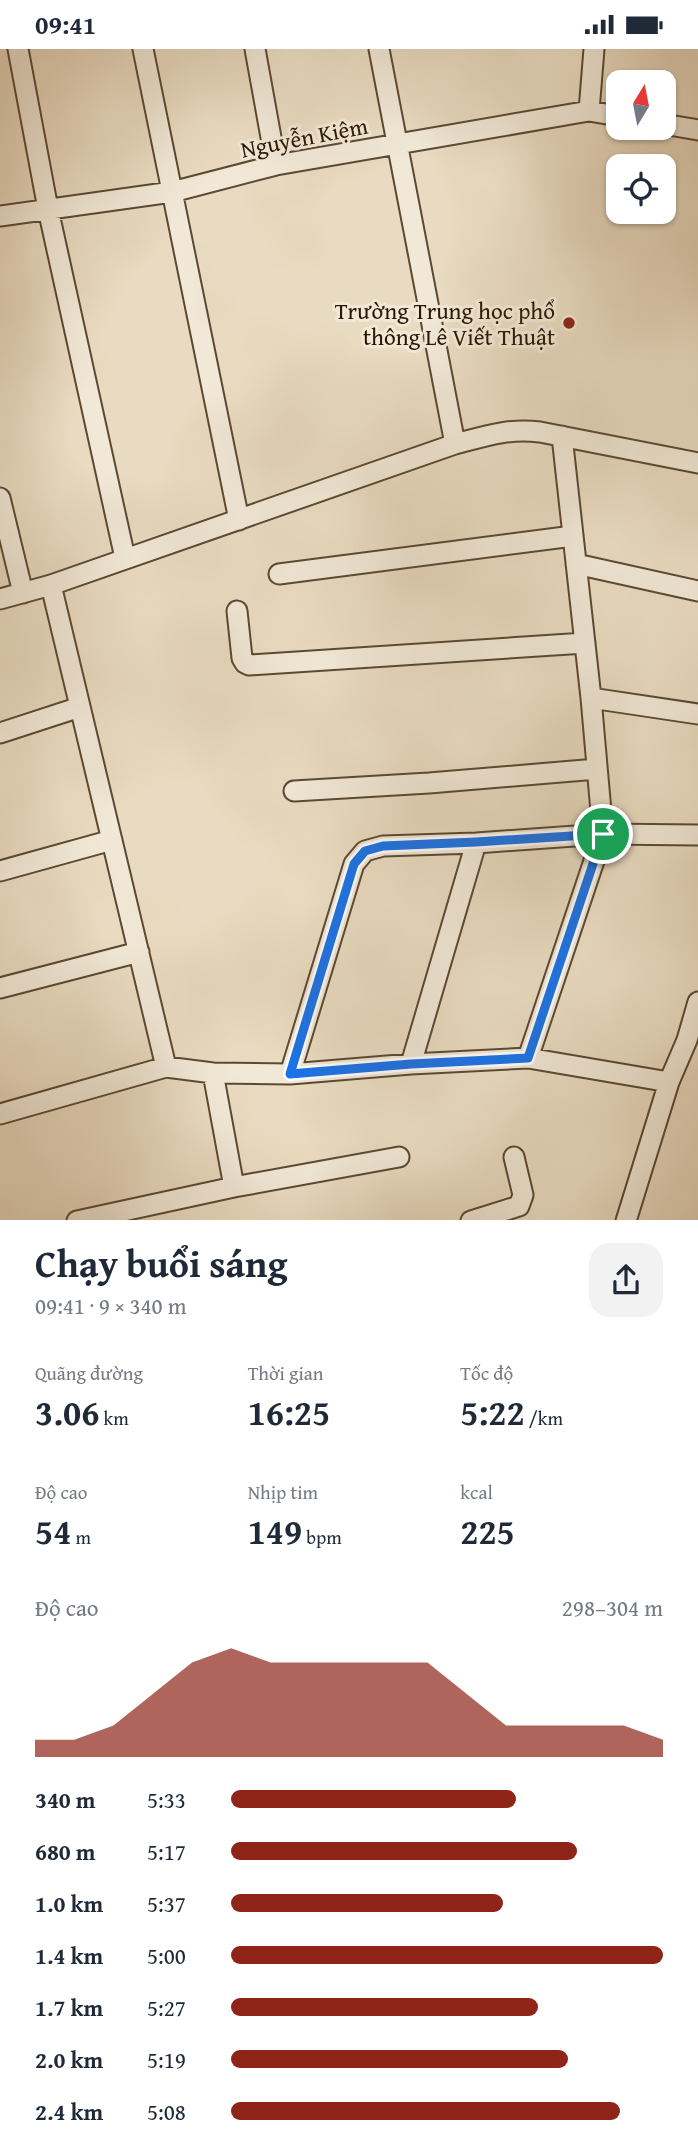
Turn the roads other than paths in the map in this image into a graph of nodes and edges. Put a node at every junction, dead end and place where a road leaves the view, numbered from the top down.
1 (18, 49) edge
2 (143, 49) edge
3 (254, 49) edge
4 (379, 49) edge
5 (389, 49) edge
6 (594, 49) edge
7 (589, 111) junction
8 (606, 114) edge
9 (676, 126) edge
10 (698, 130) edge
11 (396, 144) junction
12 (276, 165) junction
13 (172, 192) junction
14 (48, 209) junction
15 (0, 216) edge
16 (562, 436) junction
17 (455, 444) junction
18 (698, 463) edge
19 (0, 498) edge
20 (239, 520) junction
21 (573, 536) junction
22 (125, 558) junction
23 (576, 564) junction
24 (279, 574) dead end
25 (51, 585) junction
26 (698, 591) edge
27 (23, 593) junction
28 (0, 599) edge
29 (237, 611) dead end
30 (585, 643) junction
31 (591, 698) junction
32 (80, 707) junction
33 (698, 715) edge
34 (0, 733) edge
35 (597, 769) junction
36 (294, 791) dead end
37 (603, 834) junction
38 (698, 835) edge
39 (112, 840) junction
40 (476, 842) junction
41 (0, 871) edge
42 (139, 952) junction
43 (0, 988) edge
44 (698, 1002) edge
45 (692, 1041) edge
46 (528, 1058) junction
47 (411, 1064) junction
48 (166, 1067) junction
49 (213, 1073) junction
50 (290, 1074) junction
51 (669, 1082) junction
52 (0, 1114) edge
53 (399, 1157) dead end
54 (514, 1157) dead end
55 (234, 1187) junction
56 (77, 1220) edge
57 (471, 1220) edge
58 (626, 1220) edge

1 - 14 street
2 - 13 street
3 - 12 street
4 - 5 street
4 - 11 street
6 - 7 street
7 - 8 street, Nguyễn Kiệm
7 - 11 street, Nguyễn Kiệm
9 - 10 street
11 - 12 street, Nguyễn Kiệm
11 - 17 street
12 - 13 street, Nguyễn Kiệm
13 - 14 street, Nguyễn Kiệm
13 - 20 street
14 - 15 street, Nguyễn Kiệm
14 - 22 street
16 - 17 street
16 - 18 street
16 - 21 street
17 - 20 street
19 - 27 street
20 - 22 street
21 - 23 street
21 - 24 street
22 - 25 street
23 - 26 street
23 - 30 street
25 - 27 street
25 - 32 street
27 - 28 street
29 - 30 street
30 - 31 street
31 - 33 street
31 - 35 street
32 - 34 street
32 - 39 street
35 - 36 street
35 - 37 street
37 - 38 street
37 - 40 street
37 - 46 street
39 - 41 street
39 - 42 street
40 - 47 street
40 - 50 street
42 - 43 street
42 - 48 street
44 - 45 street
45 - 51 street
46 - 47 street
46 - 51 street
47 - 50 street
48 - 49 street
48 - 52 street
49 - 50 street
49 - 55 street
51 - 58 street
53 - 55 street
54 - 57 street
55 - 56 street

